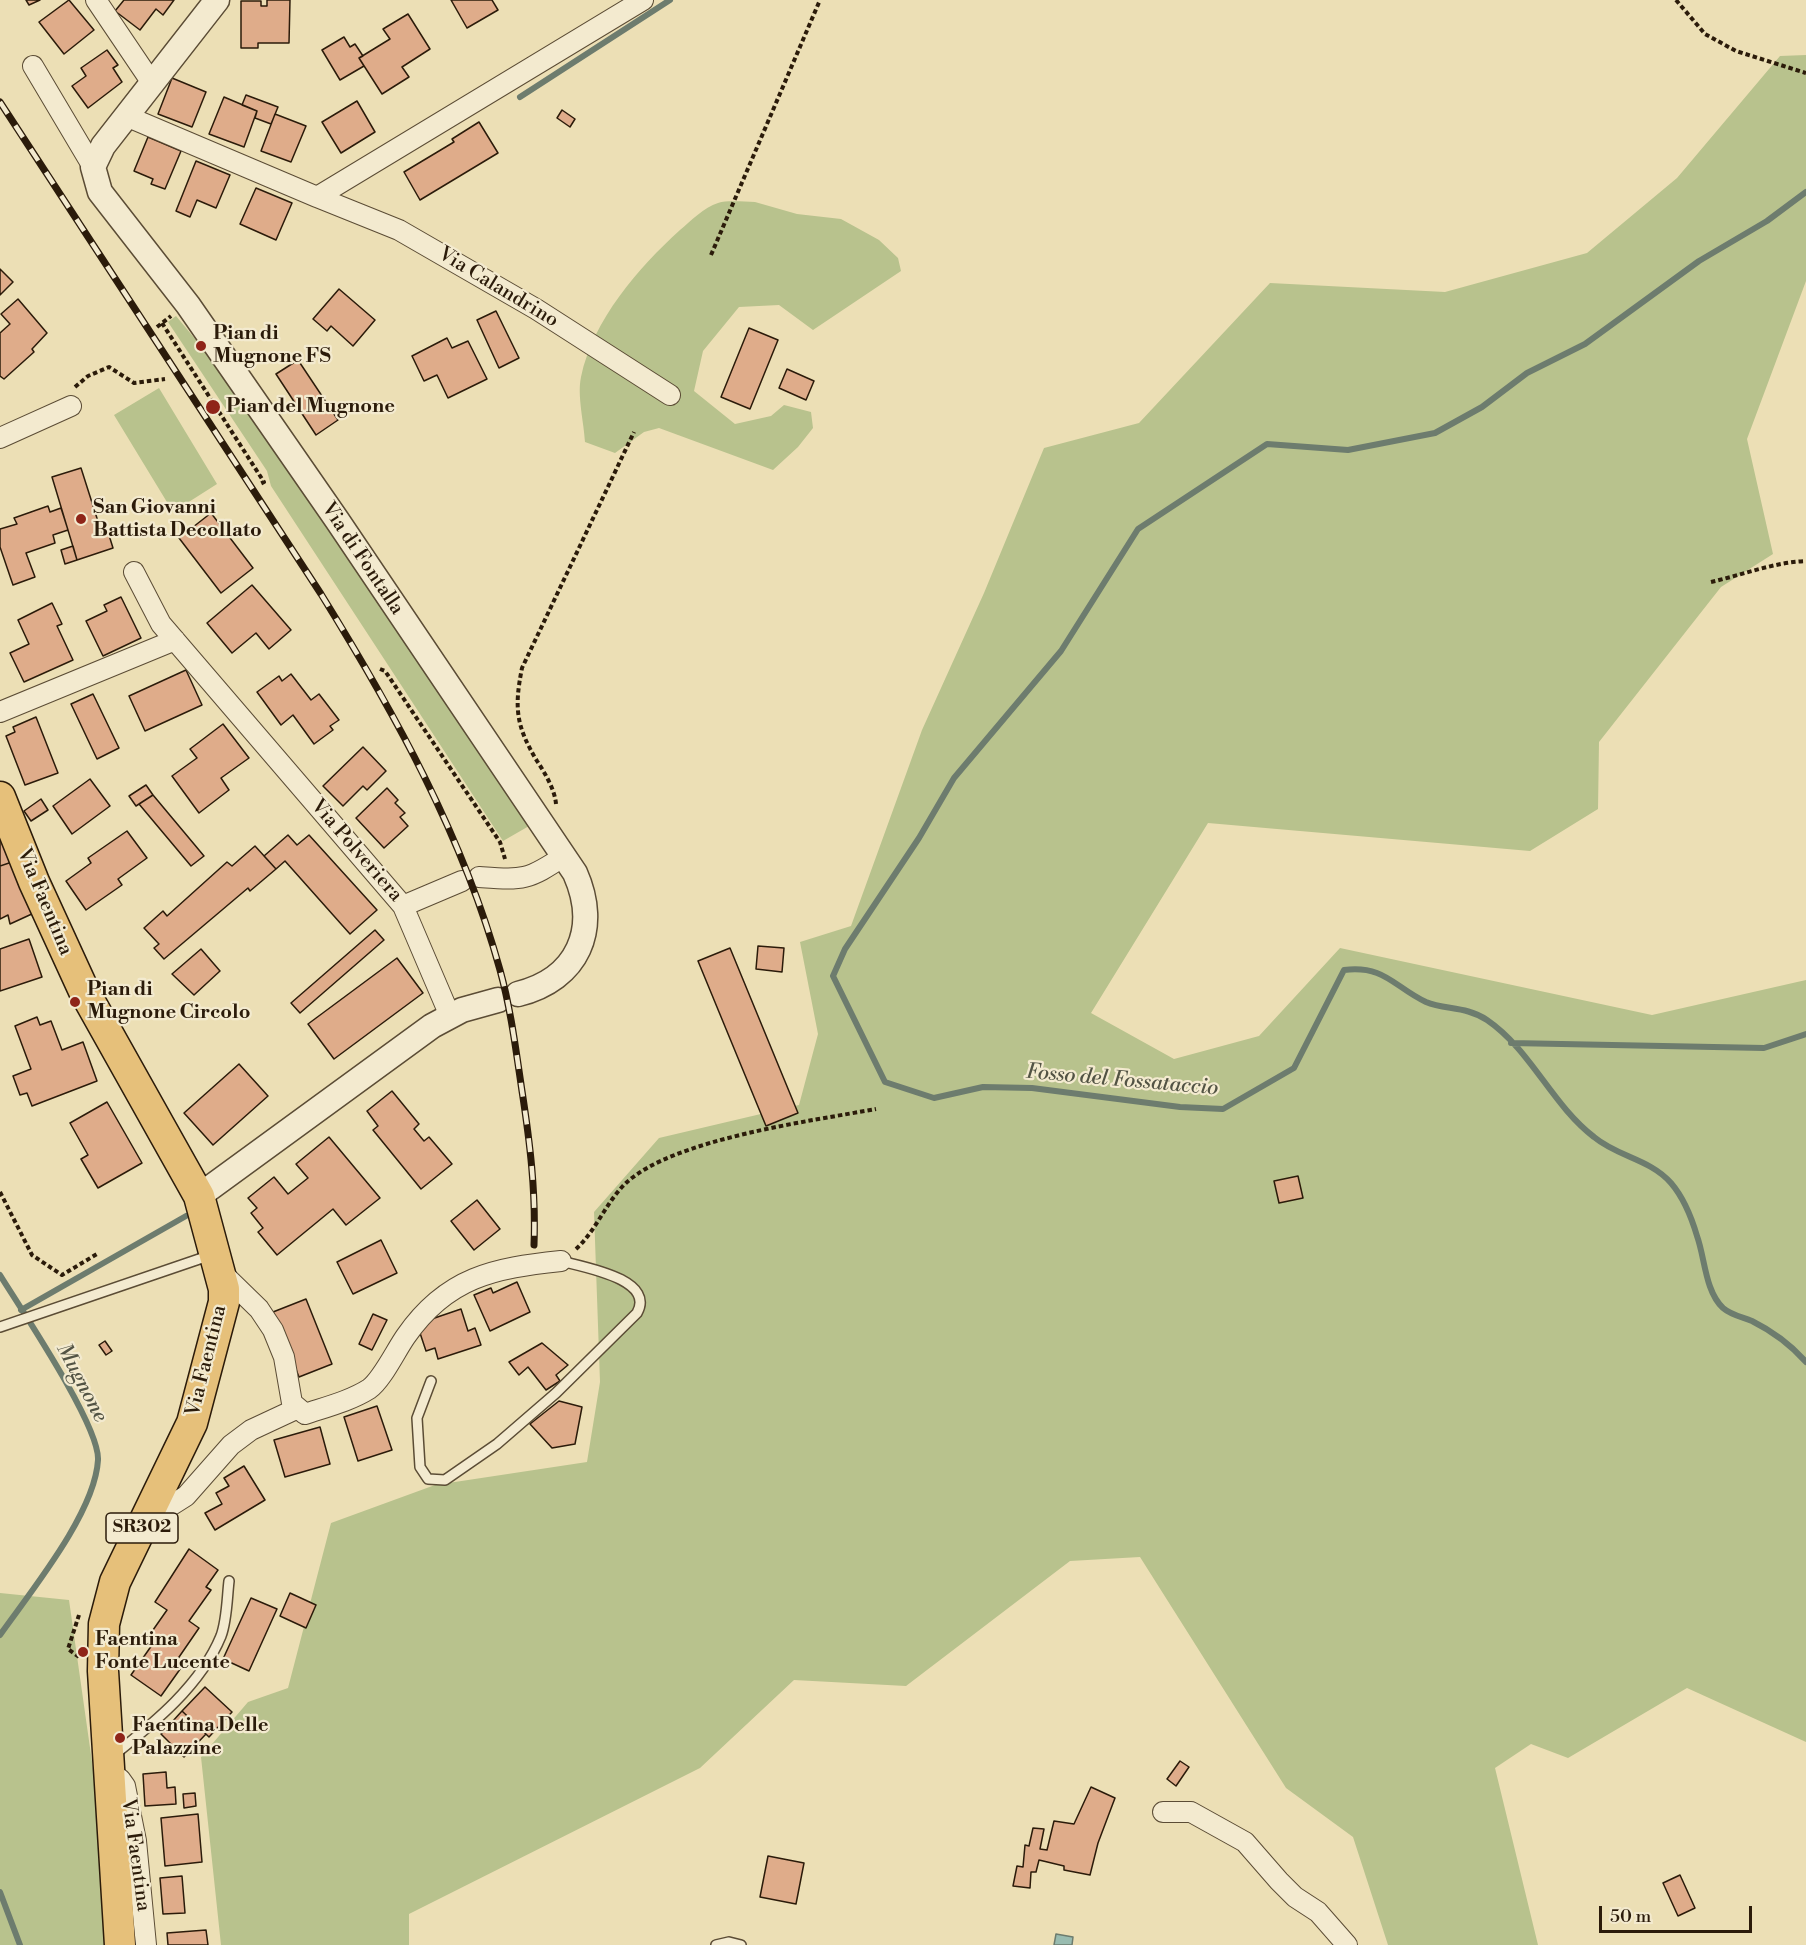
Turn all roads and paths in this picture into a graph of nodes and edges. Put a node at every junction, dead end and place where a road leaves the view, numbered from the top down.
1 (96, 0) edge
2 (217, 0) edge
3 (643, 0) edge
4 (820, 0) edge
5 (1677, 0) edge
6 (33, 66) dead end
7 (1806, 73) edge
8 (152, 83) junction
9 (126, 116) junction
10 (93, 167) junction
11 (317, 197) junction
12 (711, 255) dead end
13 (177, 313) dead end
14 (162, 323) junction
15 (157, 327) dead end
16 (165, 379) dead end
17 (670, 395) dead end
18 (71, 406) joint
19 (634, 432) dead end
20 (0, 438) edge
21 (260, 484) dead end
22 (1806, 561) edge
23 (134, 572) dead end
24 (1711, 582) dead end
25 (175, 640) junction
26 (380, 669) dead end
27 (0, 712) edge
28 (0, 797) edge
29 (546, 833) junction
30 (564, 856) junction
31 (512, 880) junction
32 (404, 906) junction
33 (450, 1016) junction
34 (876, 1109) dead end
35 (0, 1192) edge
36 (200, 1196) junction
37 (97, 1254) dead end
38 (561, 1261) junction
39 (219, 1263) junction
40 (0, 1327) edge
41 (431, 1381) dead end
42 (296, 1409) junction
43 (145, 1522) junction
44 (229, 1581) dead end
45 (108, 1769) junction
46 (1163, 1812) dead end
47 (120, 1945) edge
48 (146, 1945) edge
49 (716, 1945) edge
50 (741, 1945) edge
51 (1347, 1945) edge

1 - 8 street
2 - 8 street
3 - 11 street
4 - 12 path
5 - 7 path
6 - 10 street
8 - 9 street
9 - 10 street
9 - 11 street, Via Calandrino
10 - 29 street, Via di Fontalla
11 - 17 street, Via Calandrino
13 - 14 path
14 - 15 path
14 - 21 path
16 - 18 path
18 - 20 street
19 - 29 path
22 - 24 path
23 - 25 street, Via Polveriera
25 - 27 street
25 - 32 street, Via Polveriera
26 - 31 path
28 - 36 main road, Via Faentina / SR302
29 - 30 street, Via di Fontalla
30 - 31 street
30 - 33 street, Via di Fontalla
31 - 32 street
32 - 33 street, Via Polveriera
33 - 36 street
34 - 38 path
35 - 37 path
36 - 39 main road, Via Faentina / SR302
38 - 41 lane
38 - 42 street
39 - 40 lane
39 - 42 street
39 - 43 main road, Via Faentina / SR302
42 - 43 street
43 - 45 main road, Via Faentina / SR302
44 - 45 lane
45 - 47 main road, Via Faentina / SR302
45 - 48 street, Via Faentina
46 - 51 street
49 - 50 lane

